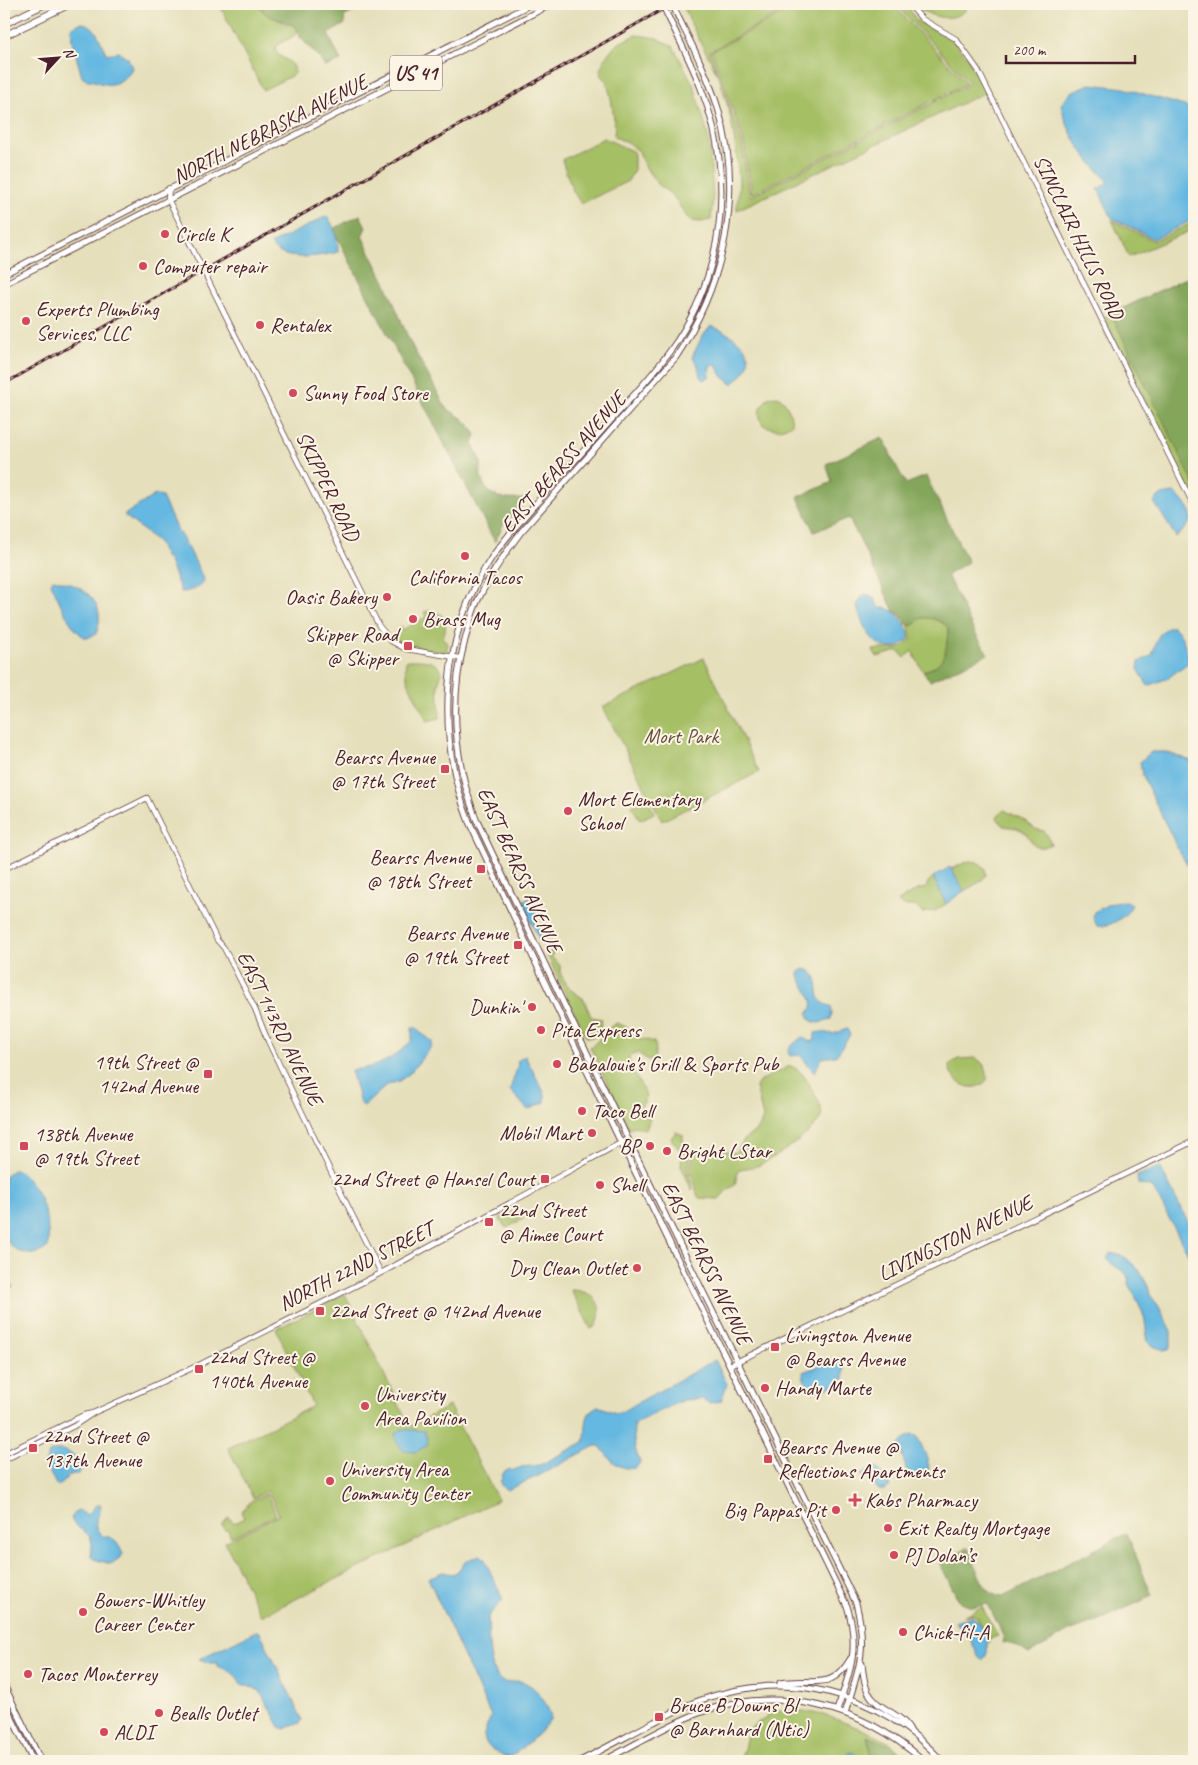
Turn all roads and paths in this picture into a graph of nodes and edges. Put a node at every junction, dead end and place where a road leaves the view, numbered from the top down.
1 (44, 4) edge
2 (70, 4) edge
3 (531, 4) edge
4 (552, 4) edge
5 (662, 4) edge
6 (672, 4) edge
7 (910, 4) edge
8 (512, 14) junction
9 (516, 22) junction
10 (4, 24) edge
11 (4, 36) edge
12 (169, 188) junction
13 (159, 193) junction
14 (168, 199) junction
15 (4, 274) edge
16 (4, 284) edge
17 (1194, 506) edge
18 (453, 657) junction
19 (460, 658) junction
20 (465, 786) junction
21 (457, 787) junction
22 (4, 869) edge
23 (504, 879) junction
24 (496, 882) junction
25 (574, 1026) junction
26 (567, 1029) junction
27 (628, 1139) junction
28 (1194, 1140) edge
29 (621, 1143) junction
30 (381, 1273) junction
31 (738, 1362) junction
32 (730, 1365) junction
33 (93, 1413) junction
34 (63, 1425) junction
35 (74, 1426) junction
36 (36, 1438) junction
37 (26, 1450) junction
38 (4, 1454) edge
39 (4, 1460) edge
40 (854, 1653) junction
41 (861, 1661) junction
42 (4, 1685) edge
43 (766, 1685) junction
44 (842, 1696) junction
45 (850, 1699) junction
46 (4, 1702) edge
47 (837, 1710) junction
48 (846, 1713) junction
49 (911, 1733) junction
50 (33, 1761) edge
51 (40, 1761) edge
52 (580, 1761) edge
53 (604, 1761) edge
54 (923, 1761) edge
55 (942, 1761) edge

1 - 10 highway
2 - 11 highway
3 - 8 main road, NORTH NEBRASKA AVENUE / US 41
4 - 9 main road, NORTH NEBRASKA AVENUE / US 41
5 - 18 main road, EAST BEARSS AVENUE
6 - 19 main road, EAST BEARSS AVENUE
7 - 17 street, SINCLAIR HILLS ROAD
8 - 9 main road
8 - 12 main road, NORTH NEBRASKA AVENUE / US 41
9 - 14 main road, NORTH NEBRASKA AVENUE / US 41
12 - 13 main road, NORTH NEBRASKA AVENUE / US 41
12 - 14 street
13 - 14 street
13 - 15 main road, NORTH NEBRASKA AVENUE / US 41
14 - 16 main road, NORTH NEBRASKA AVENUE / US 41
14 - 18 street, SKIPPER ROAD
18 - 19 street, SKIPPER ROAD
18 - 21 main road, EAST BEARSS AVENUE
19 - 20 main road, EAST BEARSS AVENUE
20 - 21 main road
20 - 23 main road, EAST BEARSS AVENUE
21 - 24 main road, EAST BEARSS AVENUE
22 - 30 street, EAST 143RD AVENUE
23 - 24 main road
23 - 25 main road, EAST BEARSS AVENUE
24 - 26 main road, EAST BEARSS AVENUE
25 - 26 main road
25 - 27 main road, EAST BEARSS AVENUE
26 - 29 main road, EAST BEARSS AVENUE
27 - 29 street, NORTH 22ND STREET
27 - 31 main road, EAST BEARSS AVENUE
28 - 31 street, LIVINGSTON AVENUE
29 - 30 street, NORTH 22ND STREET
29 - 32 main road, EAST BEARSS AVENUE
30 - 33 street, NORTH 22ND STREET
31 - 32 street, LIVINGSTON AVENUE
31 - 41 main road, EAST BEARSS AVENUE
32 - 40 main road, EAST BEARSS AVENUE
33 - 34 street, NORTH 22ND STREET
33 - 35 street, NORTH 22ND STREET
34 - 35 street
34 - 36 street, NORTH 22ND STREET
35 - 37 street, NORTH 22ND STREET
36 - 37 street
36 - 38 street, NORTH 22ND STREET
37 - 39 street, NORTH 22ND STREET
40 - 43 main road
40 - 44 main road, EAST BEARSS AVENUE
41 - 45 main road, EAST BEARSS AVENUE
41 - 49 main road
42 - 51 main road
43 - 44 main road
43 - 52 main road
44 - 45 main road
44 - 47 main road, EAST BEARSS AVENUE
45 - 48 main road, EAST BEARSS AVENUE
45 - 49 main road
46 - 50 main road
47 - 48 main road
47 - 53 main road
48 - 54 main road
49 - 55 main road

